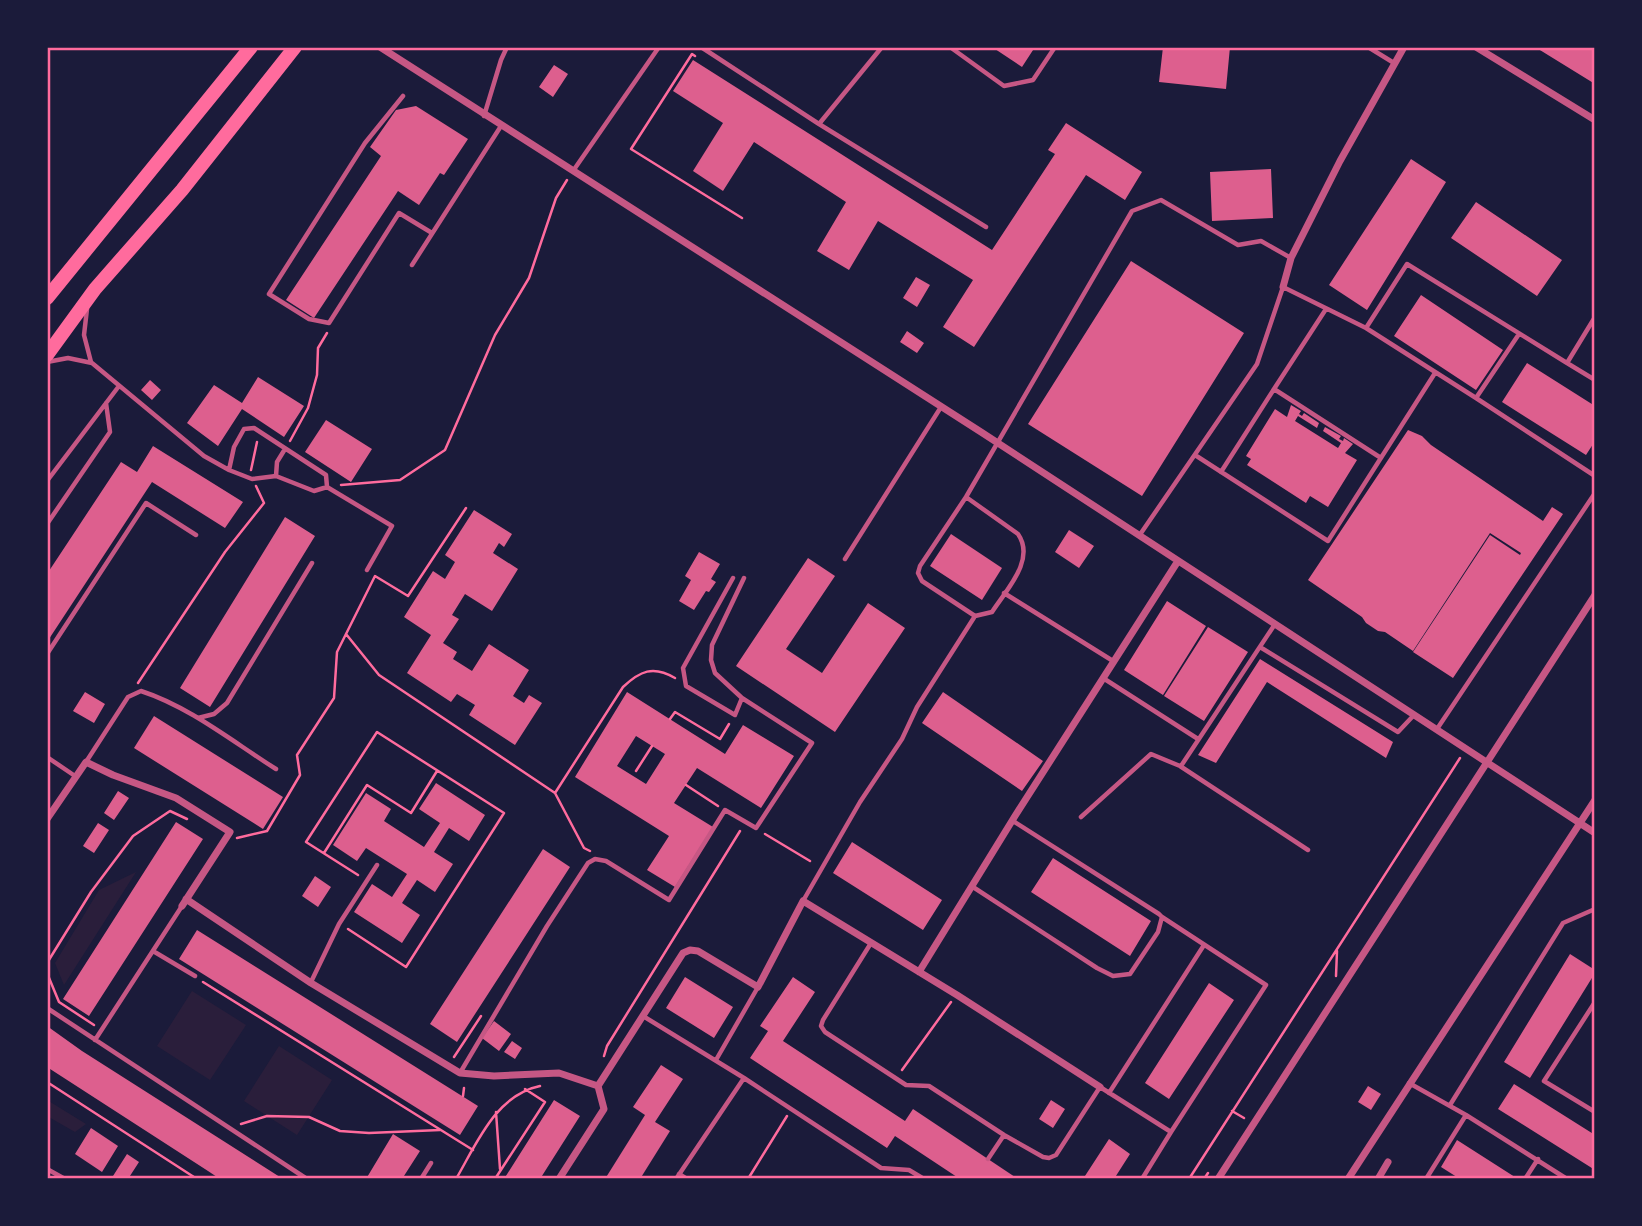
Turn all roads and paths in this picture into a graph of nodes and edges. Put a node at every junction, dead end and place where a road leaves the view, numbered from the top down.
1 (251, 47) edge
2 (295, 47) edge
3 (380, 47) edge
4 (507, 47) edge
5 (659, 47) edge
6 (701, 47) edge
7 (882, 47) edge
8 (950, 47) edge
9 (1055, 47) edge
10 (1368, 47) edge
11 (1404, 47) edge
12 (1476, 47) edge
13 (703, 61) dead end
14 (1394, 63) junction
15 (403, 96) dead end
16 (484, 116) junction
17 (1595, 120) edge
18 (819, 124) junction
19 (501, 126) junction
20 (573, 172) junction
21 (742, 218) dead end
22 (986, 228) dead end
23 (432, 233) junction
24 (1291, 258) junction
25 (412, 265) dead end
26 (1283, 286) junction
27 (95, 289) junction
28 (47, 298) edge
29 (1326, 309) junction
30 (1595, 317) edge
31 (329, 323) junction
32 (1366, 328) junction
33 (1518, 334) junction
34 (47, 355) edge
35 (47, 362) edge
36 (92, 363) junction
37 (1567, 363) junction
38 (1436, 373) junction
39 (1595, 380) edge
40 (119, 386) junction
41 (1274, 389) junction
42 (1476, 398) junction
43 (106, 403) junction
44 (941, 407) junction
45 (261, 433) junction
46 (997, 443) junction
47 (285, 449) junction
48 (1195, 455) junction
49 (1381, 458) junction
50 (229, 470) junction
51 (1221, 472) junction
52 (1595, 476) edge
53 (276, 477) junction
54 (252, 479) junction
55 (47, 481) edge
56 (327, 486) junction
57 (1595, 493) edge
58 (966, 497) junction
59 (466, 508) dead end
60 (47, 524) edge
61 (196, 535) dead end
62 (1139, 536) junction
63 (845, 559) dead end
64 (1178, 561) junction
65 (312, 563) dead end
66 (367, 570) dead end
67 (744, 578) dead end
68 (733, 579) dead end
69 (1004, 593) junction
70 (1595, 596) edge
71 (975, 616) junction
72 (1275, 624) junction
73 (346, 634) junction
74 (1260, 647) junction
75 (47, 654) edge
76 (1114, 661) junction
77 (1103, 678) junction
78 (686, 686) junction
79 (128, 697) junction
80 (742, 698) junction
81 (734, 715) junction
82 (1414, 715) junction
83 (197, 718) junction
84 (670, 719) dead end
85 (1437, 730) junction
86 (1198, 739) junction
87 (652, 746) dead end
88 (1465, 749) junction
89 (47, 757) edge
90 (86, 762) junction
91 (1487, 763) junction
92 (1181, 766) junction
93 (276, 769) dead end
94 (437, 771) junction
95 (636, 771) dead end
96 (75, 776) junction
97 (686, 785) dead end
98 (555, 793) junction
99 (1595, 800) edge
100 (725, 810) junction
101 (1081, 817) dead end
102 (47, 818) edge
103 (1012, 820) junction
104 (746, 822) junction
105 (194, 823) dead end
106 (1580, 824) junction
107 (756, 828) junction
108 (1595, 833) edge
109 (226, 839) junction
110 (1308, 850) dead end
111 (324, 853) junction
112 (606, 861) junction
113 (810, 861) dead end
114 (377, 865) dead end
115 (367, 881) junction
116 (973, 887) junction
117 (803, 901) junction
118 (184, 902) junction
119 (1595, 909) edge
120 (1162, 917) junction
121 (340, 924) junction
122 (872, 943) junction
123 (1204, 945) junction
124 (153, 951) junction
125 (47, 963) edge
126 (919, 972) junction
127 (47, 973) edge
128 (195, 976) joint
129 (311, 983) junction
130 (758, 987) junction
131 (957, 995) junction
132 (1595, 1002) edge
133 (47, 1008) edge
134 (484, 1012) dead end
135 (643, 1016) junction
136 (473, 1018) dead end
137 (478, 1021) junction
138 (97, 1026) dead end
139 (95, 1040) junction
140 (603, 1059) dead end
141 (716, 1060) junction
142 (448, 1066) junction
143 (460, 1073) junction
144 (744, 1078) junction
145 (896, 1079) junction
146 (47, 1082) edge
147 (1409, 1083) junction
148 (547, 1085) dead end
149 (598, 1086) junction
150 (1100, 1087) junction
151 (464, 1088) dead end
152 (525, 1089) junction
153 (1109, 1093) junction
154 (463, 1096) dead end
155 (1450, 1105) junction
156 (792, 1109) junction
157 (1233, 1111) junction
158 (496, 1112) junction
159 (1595, 1112) edge
160 (1466, 1115) junction
161 (1244, 1118) dead end
162 (228, 1127) junction
163 (440, 1130) junction
164 (1171, 1132) junction
165 (1004, 1135) junction
166 (473, 1150) junction
167 (988, 1159) dead end
168 (1538, 1159) junction
169 (431, 1163) dead end
170 (1388, 1163) dead end
171 (47, 1169) edge
172 (500, 1171) junction
173 (677, 1176) edge
174 (61, 1178) edge
175 (197, 1179) edge
176 (307, 1179) edge
177 (421, 1179) edge
178 (456, 1179) edge
179 (495, 1179) edge
180 (559, 1179) edge
181 (687, 1179) edge
182 (748, 1179) edge
183 (924, 1179) edge
184 (1142, 1179) edge
185 (1189, 1179) edge
186 (1219, 1179) edge
187 (1348, 1179) edge
188 (1378, 1179) edge
189 (1426, 1179) edge
190 (1525, 1179) edge
191 (1567, 1179) edge

1 - 28 main road
2 - 27 main road
3 - 16 street
4 - 16 lane
5 - 20 lane
6 - 18 lane
7 - 18 lane
8 - 9 lane
10 - 14 lane
11 - 14 street
12 - 17 street
13 - 21 path
14 - 24 street
15 - 31 lane
16 - 19 street
18 - 22 lane
19 - 20 street
19 - 23 lane
20 - 44 street
20 - 56 path
23 - 25 lane
23 - 31 lane
24 - 26 street
24 - 46 lane
26 - 29 lane
26 - 48 lane
27 - 34 main road
27 - 36 lane
29 - 32 lane
29 - 41 lane
30 - 37 lane
31 - 47 path
32 - 33 lane
32 - 38 lane
33 - 37 lane
33 - 42 lane
35 - 36 lane
36 - 40 lane
37 - 39 lane
38 - 42 lane
38 - 49 lane
40 - 43 lane
40 - 50 lane
41 - 49 lane
41 - 51 lane
42 - 52 lane
43 - 55 lane
43 - 60 lane
44 - 46 street
44 - 63 lane
45 - 47 lane
45 - 50 lane
45 - 54 path
46 - 58 lane
46 - 62 street
47 - 53 lane
47 - 56 lane
48 - 51 lane
48 - 62 lane
49 - 51 lane
50 - 54 lane
53 - 54 lane
53 - 56 lane
54 - 79 path
56 - 66 lane
57 - 85 lane
58 - 69 lane
58 - 71 lane
59 - 73 path
61 - 75 lane
62 - 64 street
64 - 72 street
64 - 76 street
65 - 83 lane
67 - 80 lane
68 - 78 lane
69 - 71 lane
69 - 76 lane
70 - 91 street
71 - 117 lane
72 - 74 lane
72 - 82 street
73 - 98 path
73 - 109 path
74 - 82 lane
74 - 86 lane
76 - 77 street
77 - 86 lane
77 - 103 street
78 - 81 lane
78 - 98 path
79 - 83 lane
79 - 90 lane
80 - 81 lane
80 - 107 lane
81 - 84 path
82 - 85 street
83 - 93 lane
85 - 88 street
86 - 92 lane
87 - 95 path
88 - 91 street
88 - 157 path
89 - 96 lane
90 - 96 street
90 - 109 street
91 - 106 street
91 - 186 street
92 - 101 lane
92 - 110 lane
94 - 111 path
94 - 111 path
94 - 121 path
96 - 102 street
97 - 100 path
98 - 112 path
99 - 106 street
100 - 104 lane
100 - 112 lane
103 - 116 street
103 - 120 lane
104 - 107 lane
104 - 140 path
105 - 125 path
106 - 108 street
106 - 147 street
107 - 113 path
109 - 118 street
111 - 115 path
112 - 143 lane
114 - 115 lane
115 - 121 lane
116 - 120 lane
116 - 126 street
117 - 122 street
117 - 130 street
118 - 124 lane
118 - 129 street
119 - 155 lane
120 - 123 lane
121 - 129 lane
122 - 126 street
122 - 145 lane
123 - 153 lane
123 - 164 lane
124 - 128 lane
124 - 139 lane
126 - 131 street
127 - 138 path
128 - 163 path
129 - 142 street
130 - 135 street
130 - 141 lane
131 - 145 path
131 - 150 street
132 - 159 lane
133 - 139 lane
134 - 137 path
135 - 141 lane
135 - 149 street
136 - 137 path
137 - 142 path
139 - 162 lane
141 - 144 lane
142 - 143 street
143 - 149 street
144 - 156 lane
144 - 173 lane
145 - 165 lane
146 - 175 path
147 - 155 lane
147 - 187 street
148 - 152 path
149 - 180 street
150 - 153 lane
150 - 165 lane
151 - 154 path
152 - 158 path
152 - 172 path
153 - 164 lane
155 - 160 lane
156 - 182 path
156 - 183 lane
157 - 161 path
157 - 185 path
158 - 166 path
158 - 172 path
160 - 168 lane
160 - 189 lane
162 - 163 path
162 - 176 lane
163 - 166 path
164 - 184 lane
165 - 167 lane
166 - 178 path
168 - 190 lane
168 - 191 lane
169 - 177 lane
170 - 188 street
171 - 174 lane
172 - 179 path
173 - 181 lane

